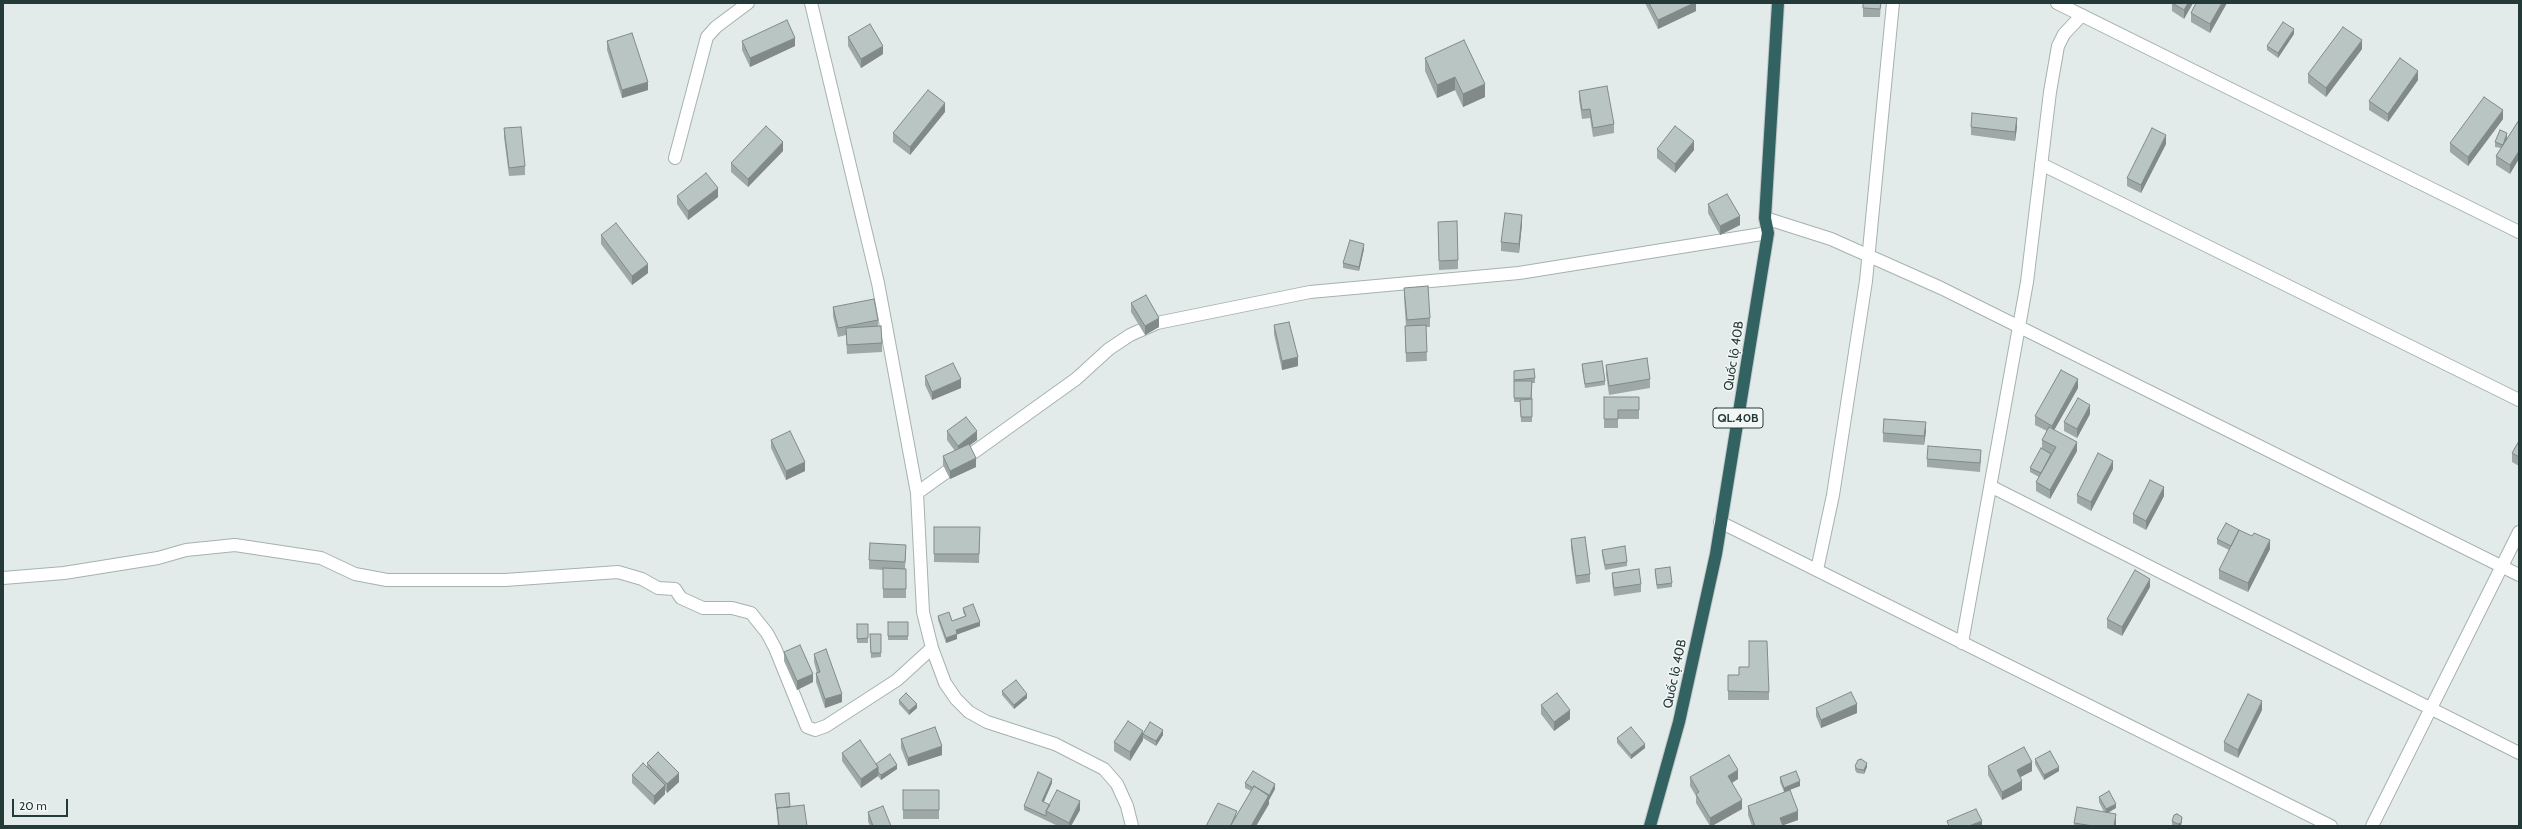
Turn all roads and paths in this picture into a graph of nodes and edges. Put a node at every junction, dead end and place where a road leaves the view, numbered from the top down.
1 (748, 3) edge
2 (812, 3) edge
3 (1778, 3) edge
4 (1893, 3) edge
5 (2057, 3) edge
6 (2082, 15) junction
7 (675, 158) dead end
8 (2041, 164) junction
9 (1765, 218) junction
10 (2519, 232) edge
11 (1768, 233) junction
12 (1868, 256) junction
13 (2018, 326) junction
14 (2519, 400) edge
15 (1992, 487) junction
16 (917, 493) junction
17 (1720, 522) junction
18 (2519, 532) edge
19 (2502, 567) junction
20 (1817, 570) junction
21 (2519, 575) edge
22 (3, 578) edge
23 (1962, 642) junction
24 (932, 648) junction
25 (2430, 709) junction
26 (2519, 753) edge
27 (1132, 826) edge
28 (1650, 826) edge
29 (2331, 826) edge
30 (2372, 826) edge

1 - 7 street
2 - 16 street
3 - 9 highway, Quốc lộ 40B / QL.40B
4 - 12 street
5 - 6 street
6 - 8 street
6 - 10 street
8 - 13 street
8 - 14 street
9 - 11 highway, Quốc lộ 40B / QL.40B
9 - 12 street
11 - 16 street
11 - 17 highway, Quốc lộ 40B / QL.40B
12 - 13 street
12 - 20 street
13 - 15 street
13 - 19 street
15 - 23 street
15 - 25 street
16 - 24 street
17 - 20 street
17 - 28 highway, Quốc lộ 40B / QL.40B
18 - 19 street
19 - 21 street
19 - 25 street
20 - 23 street
22 - 24 street
23 - 29 street
24 - 27 street
25 - 26 street
25 - 30 street

